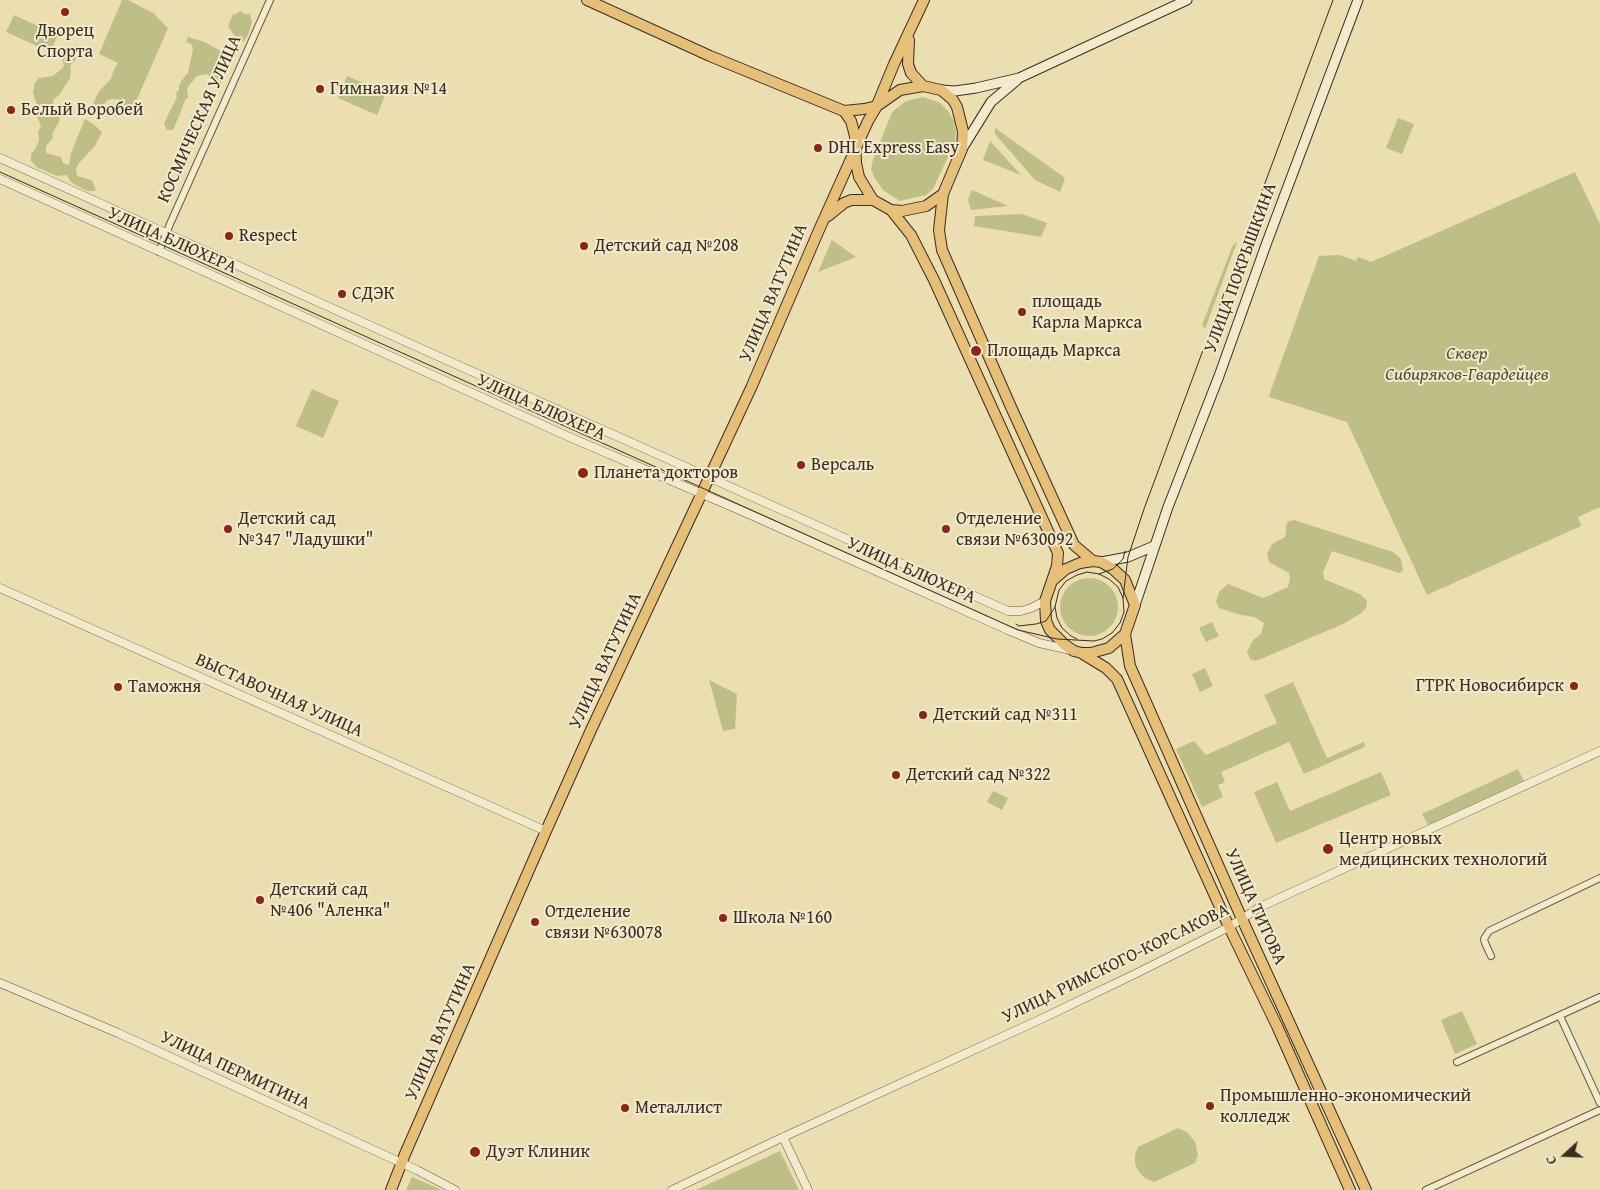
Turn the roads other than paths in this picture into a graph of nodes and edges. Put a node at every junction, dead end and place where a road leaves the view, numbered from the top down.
1 (270, 0) edge
2 (587, 0) edge
3 (924, 0) edge
4 (1187, 0) edge
5 (1358, 0) edge
6 (909, 34) junction
7 (1019, 78) junction
8 (924, 86) junction
9 (941, 90) junction
10 (877, 106) junction
11 (844, 111) junction
12 (856, 149) junction
13 (962, 149) junction
14 (0, 158) edge
15 (0, 180) edge
16 (943, 194) junction
17 (872, 200) junction
18 (891, 210) junction
19 (822, 223) junction
20 (166, 233) junction
21 (159, 252) junction
22 (710, 477) junction
23 (702, 496) junction
24 (1154, 546) junction
25 (1097, 561) junction
26 (1052, 581) junction
27 (0, 588) edge
28 (1045, 600) junction
29 (1134, 605) junction
30 (1125, 634) junction
31 (1078, 652) junction
32 (1600, 751) edge
33 (546, 831) junction
34 (1600, 878) edge
35 (1242, 919) junction
36 (1230, 927) junction
37 (1491, 956) dead end
38 (0, 983) edge
39 (1600, 998) edge
40 (1560, 1016) junction
41 (1457, 1062) dead end
42 (1600, 1103) edge
43 (1600, 1110) edge
44 (784, 1137) junction
45 (401, 1164) junction
46 (391, 1190) edge
47 (455, 1190) edge
48 (672, 1190) edge
49 (808, 1190) edge
50 (1350, 1190) edge
51 (1366, 1190) edge
52 (1426, 1190) edge

1 - 20 street, КОСМИЧЕСКАЯ УЛИЦА
2 - 11 main road
3 - 6 main road
4 - 7 main road
5 - 24 main road, УЛИЦА ПОКРЫШКИНА
6 - 8 main road
6 - 10 main road
7 - 9 main road
7 - 13 main road
8 - 9 main road
8 - 10 main road
9 - 13 main road
10 - 11 main road
10 - 12 main road
11 - 12 main road
12 - 17 main road
12 - 19 main road, УЛИЦА ВАТУТИНА
13 - 16 main road
14 - 20 street, УЛИЦА БЛЮХЕРА
15 - 21 street, УЛИЦА БЛЮХЕРА
16 - 18 main road
16 - 25 main road
17 - 18 main road
17 - 19 main road
18 - 26 main road
19 - 22 main road, УЛИЦА ВАТУТИНА
20 - 21 street, КОСМИЧЕСКАЯ УЛИЦА
20 - 22 street, УЛИЦА БЛЮХЕРА
21 - 23 street, УЛИЦА БЛЮХЕРА
22 - 23 main road, УЛИЦА ВАТУТИНА
22 - 28 street, УЛИЦА БЛЮХЕРА
23 - 31 street, УЛИЦА БЛЮХЕРА
23 - 33 main road, УЛИЦА ВАТУТИНА
24 - 25 main road
24 - 29 main road, УЛИЦА ПОКРЫШКИНА
25 - 26 main road
25 - 29 main road
26 - 28 main road
27 - 33 street, ВЫСТАВОЧНАЯ УЛИЦА
28 - 31 main road
29 - 30 main road
30 - 31 main road
30 - 35 main road, УЛИЦА ТИТОВА
31 - 36 main road, УЛИЦА ТИТОВА
32 - 35 street, УЛИЦА РИМСКОГО-КОРСАКОВА
33 - 45 main road, УЛИЦА ВАТУТИНА
34 - 37 street
35 - 36 street, УЛИЦА РИМСКОГО-КОРСАКОВА
35 - 51 main road, УЛИЦА ТИТОВА
36 - 44 street, УЛИЦА РИМСКОГО-КОРСАКОВА
36 - 50 main road, УЛИЦА ТИТОВА
38 - 45 street, УЛИЦА ПЕРМИТИНА
39 - 40 street
40 - 41 street
40 - 42 street
43 - 52 street
44 - 48 street, УЛИЦА РИМСКОГО-КОРСАКОВА
44 - 49 street
45 - 46 main road, УЛИЦА ВАТУТИНА
45 - 47 street, УЛИЦА ПЕРМИТИНА

